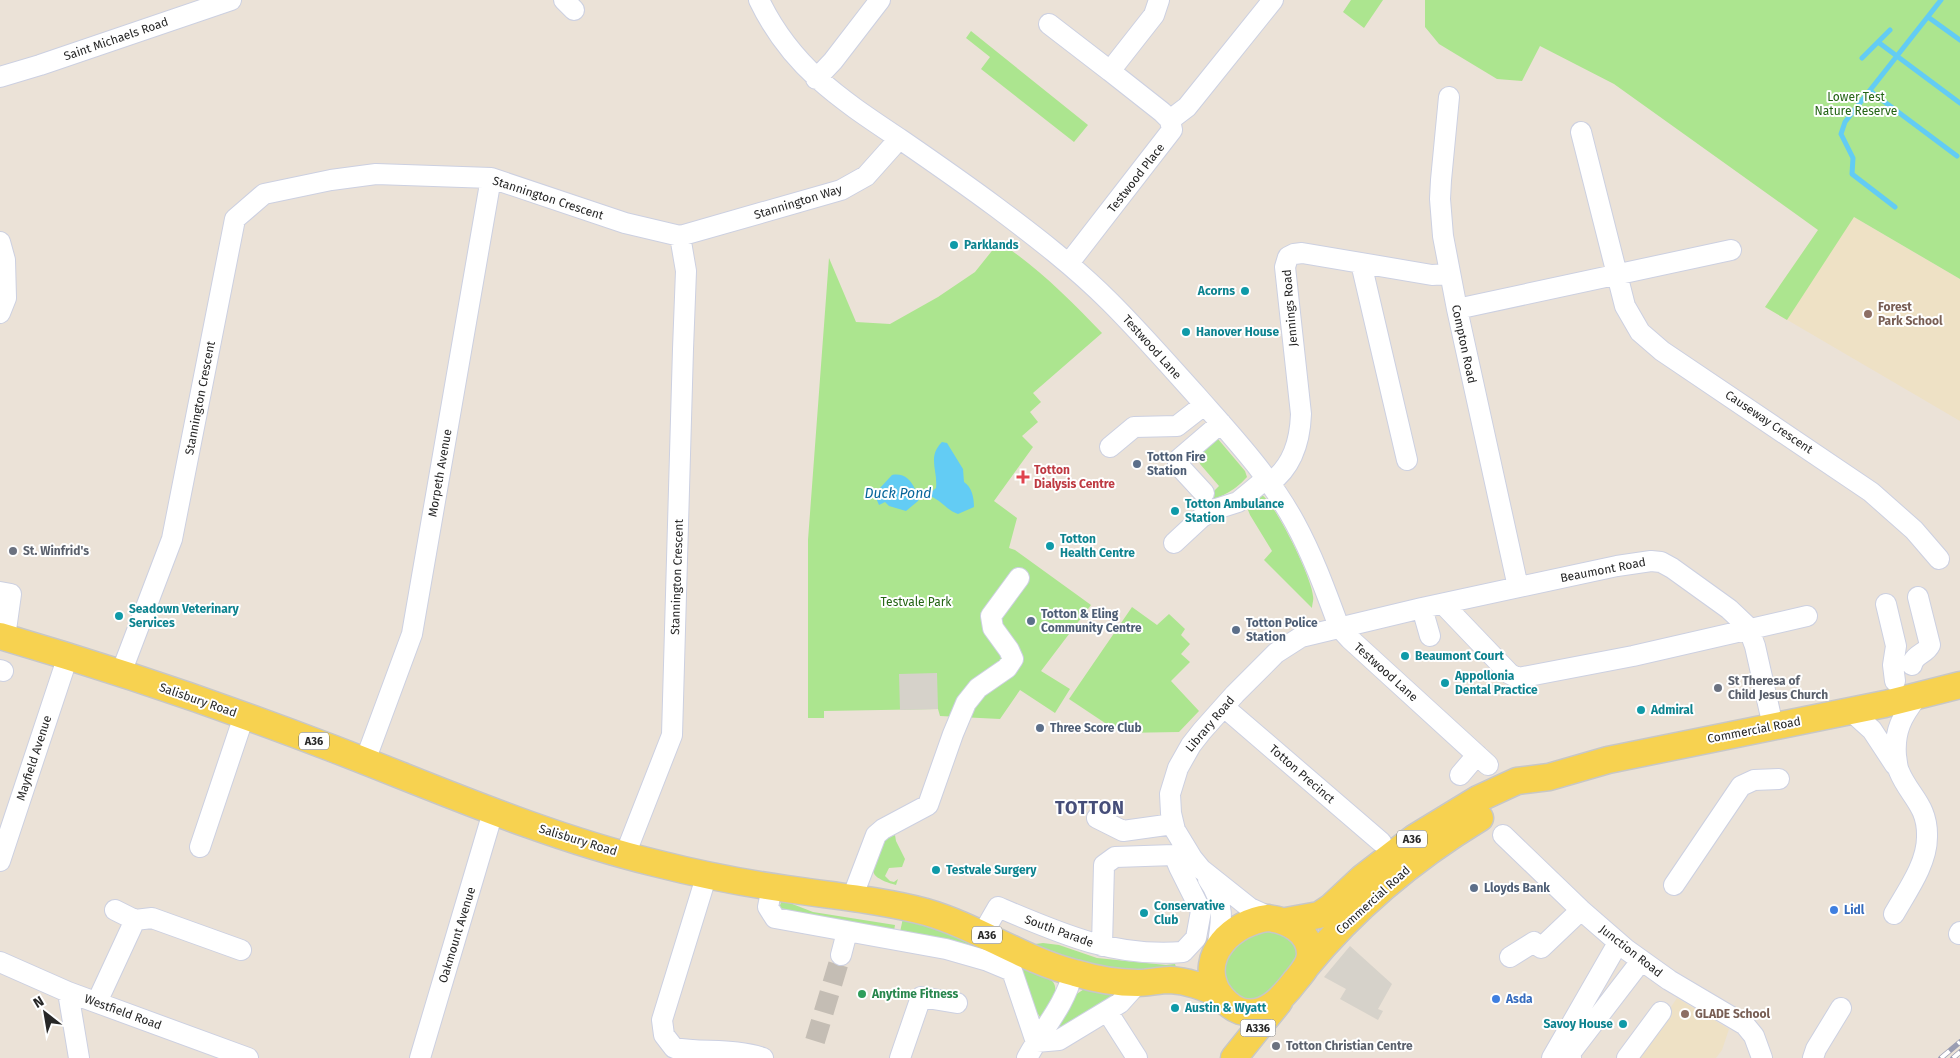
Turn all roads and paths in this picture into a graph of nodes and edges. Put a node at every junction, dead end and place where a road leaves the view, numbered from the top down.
1 (231, 0) edge
2 (759, 0) edge
3 (880, 0) edge
4 (1160, 0) edge
5 (1273, 0) edge
6 (1049, 24) dead end
7 (1110, 71) junction
8 (0, 76) edge
9 (816, 79) junction
10 (1449, 97) dead end
11 (1170, 120) junction
12 (1581, 132) dead end
13 (899, 139) junction
14 (491, 178) junction
15 (680, 236) junction
16 (0, 242) edge
17 (1731, 250) dead end
18 (1360, 263) junction
19 (1069, 264) junction
20 (1449, 274) junction
21 (1616, 276) junction
22 (1457, 309) junction
23 (0, 313) edge
24 (1204, 404) junction
25 (1221, 424) junction
26 (1110, 447) dead end
27 (1407, 460) dead end
28 (1269, 481) junction
29 (1204, 493) dead end
30 (1174, 543) dead end
31 (1939, 559) dead end
32 (1019, 578) dead end
33 (1518, 587) junction
34 (0, 592) edge
35 (1918, 598) dead end
36 (1443, 604) junction
37 (1886, 604) dead end
38 (1422, 608) junction
39 (1807, 616) dead end
40 (1339, 627) junction
41 (1749, 630) junction
42 (2, 636) edge
43 (1430, 636) dead end
44 (68, 656) junction
45 (1904, 659) junction
46 (121, 673) junction
47 (1895, 681) dead end
48 (1960, 685) edge
49 (1918, 697) junction
50 (1224, 706) junction
51 (1851, 711) junction
52 (244, 716) junction
53 (1773, 726) junction
54 (364, 761) junction
55 (1899, 771) junction
56 (1460, 774) dead end
57 (1549, 777) junction
58 (1778, 779) dead end
59 (493, 812) junction
60 (1097, 818) dead end
61 (1173, 824) junction
62 (1503, 835) dead end
63 (1381, 842) dead end
64 (200, 847) dead end
65 (625, 855) junction
66 (0, 861) edge
67 (1191, 865) junction
68 (706, 874) junction
69 (1674, 885) dead end
70 (772, 887) junction
71 (852, 898) junction
72 (115, 910) dead end
73 (1581, 910) junction
74 (1894, 914) dead end
75 (135, 920) junction
76 (1280, 920) junction
77 (847, 932) junction
78 (983, 933) junction
79 (1618, 943) junction
80 (1102, 946) junction
81 (241, 950) dead end
82 (1215, 953) junction
83 (841, 955) tunnel mouth
84 (1510, 956) dead end
85 (1641, 961) junction
86 (0, 962) edge
87 (1305, 968) junction
88 (1072, 973) junction
89 (1170, 980) junction
90 (1138, 983) junction
91 (68, 992) junction
92 (1222, 997) junction
93 (1282, 997) junction
94 (98, 1002) junction
95 (957, 1003) dead end
96 (1841, 1008) dead end
97 (1107, 1011) junction
98 (1661, 1012) dead end
99 (1031, 1050) edge
100 (79, 1058) edge
101 (248, 1058) edge
102 (420, 1058) edge
103 (763, 1058) edge
104 (900, 1058) edge
105 (1137, 1058) edge
106 (1230, 1058) edge
107 (1234, 1058) edge
108 (1552, 1058) edge
109 (1571, 1058) edge
110 (1627, 1058) edge
111 (1762, 1058) edge
112 (1813, 1058) edge

1 - 8 street, Saint Michaels Road
2 - 9 street, Testwood Lane
3 - 9 street
4 - 7 street
5 - 11 street
6 - 7 street
7 - 11 street
9 - 13 street, Testwood Lane
10 - 20 street, Compton Road
11 - 19 street, Testwood Place
12 - 21 street, Causeway Crescent
13 - 15 street, Stannington Way
13 - 19 street, Testwood Lane
14 - 15 street, Stannington Crescent
14 - 46 street, Stannington Crescent
14 - 54 street, Morpeth Avenue
15 - 65 street, Stannington Crescent
16 - 23 street
17 - 21 street
18 - 20 street, Jennings Road
18 - 27 street
18 - 28 street, Jennings Road
19 - 24 street, Testwood Lane
20 - 22 street, Compton Road
21 - 22 street
21 - 31 street, Causeway Crescent
22 - 33 street, Compton Road
24 - 25 street, Testwood Lane
24 - 26 street
25 - 28 street, Testwood Lane
25 - 29 street
28 - 30 street
28 - 40 street, Testwood Lane
32 - 71 street
33 - 36 street, Beaumont Road
33 - 41 street, Beaumont Road
34 - 42 street
35 - 45 street
36 - 38 street, Beaumont Road
36 - 41 street
37 - 45 street
38 - 40 street, Beaumont Road
38 - 43 street
39 - 41 street
40 - 50 street, Library Road
40 - 56 street, Testwood Lane
41 - 53 street, Beaumont Road
42 - 44 main road, Salisbury Road / A36
44 - 46 main road, Salisbury Road / A36
44 - 66 street, Mayfield Avenue
45 - 47 street
45 - 49 street
46 - 52 main road, Salisbury Road / A36
48 - 49 main road, Commercial Road / A36
49 - 51 main road, Commercial Road / A36
49 - 55 street
50 - 61 street, Library Road
50 - 63 street, Totton Precinct
51 - 53 main road, Commercial Road / A36
51 - 55 street
52 - 54 main road, Salisbury Road / A36
52 - 64 street
53 - 57 main road, Commercial Road / A36
54 - 59 main road, Salisbury Road / A36
55 - 74 street
57 - 76 main road, Commercial Road / A36
57 - 87 main road, Commercial Road / A36
58 - 69 street
59 - 65 main road, Salisbury Road / A36
59 - 102 street, Oakmount Avenue
60 - 61 street
61 - 67 street, Library Road
62 - 73 street, Junction Road
65 - 68 main road, Salisbury Road / A36
67 - 76 street, Library Road
67 - 80 street
67 - 80 street, South Parade
67 - 82 street, Library Road
68 - 70 main road, Salisbury Road / A36
68 - 103 street
70 - 71 main road, Salisbury Road / A36
70 - 77 street
71 - 78 main road, Salisbury Road / A36
72 - 75 street
73 - 79 street, Junction Road
73 - 84 street
75 - 81 street
75 - 94 street
76 - 82 main road
76 - 87 main road
77 - 83 street
77 - 99 street
78 - 80 street, South Parade
78 - 88 main road, Salisbury Road / A36
79 - 85 street, Junction Road
79 - 108 street
82 - 89 main road, Salisbury Road / A36
82 - 92 main road
85 - 109 street
85 - 111 street, Junction Road
86 - 91 street, Westfield Road
87 - 93 main road
88 - 90 main road, Salisbury Road / A36
88 - 99 street
89 - 90 main road, Salisbury Road / A36
89 - 92 main road, Salisbury Road / A36
90 - 97 street
91 - 94 street, Westfield Road
91 - 100 street
92 - 93 main road
92 - 106 main road, A336
93 - 107 main road, A336
94 - 101 street, Westfield Road
95 - 104 street
96 - 112 street
97 - 99 street
97 - 105 street
98 - 110 street

